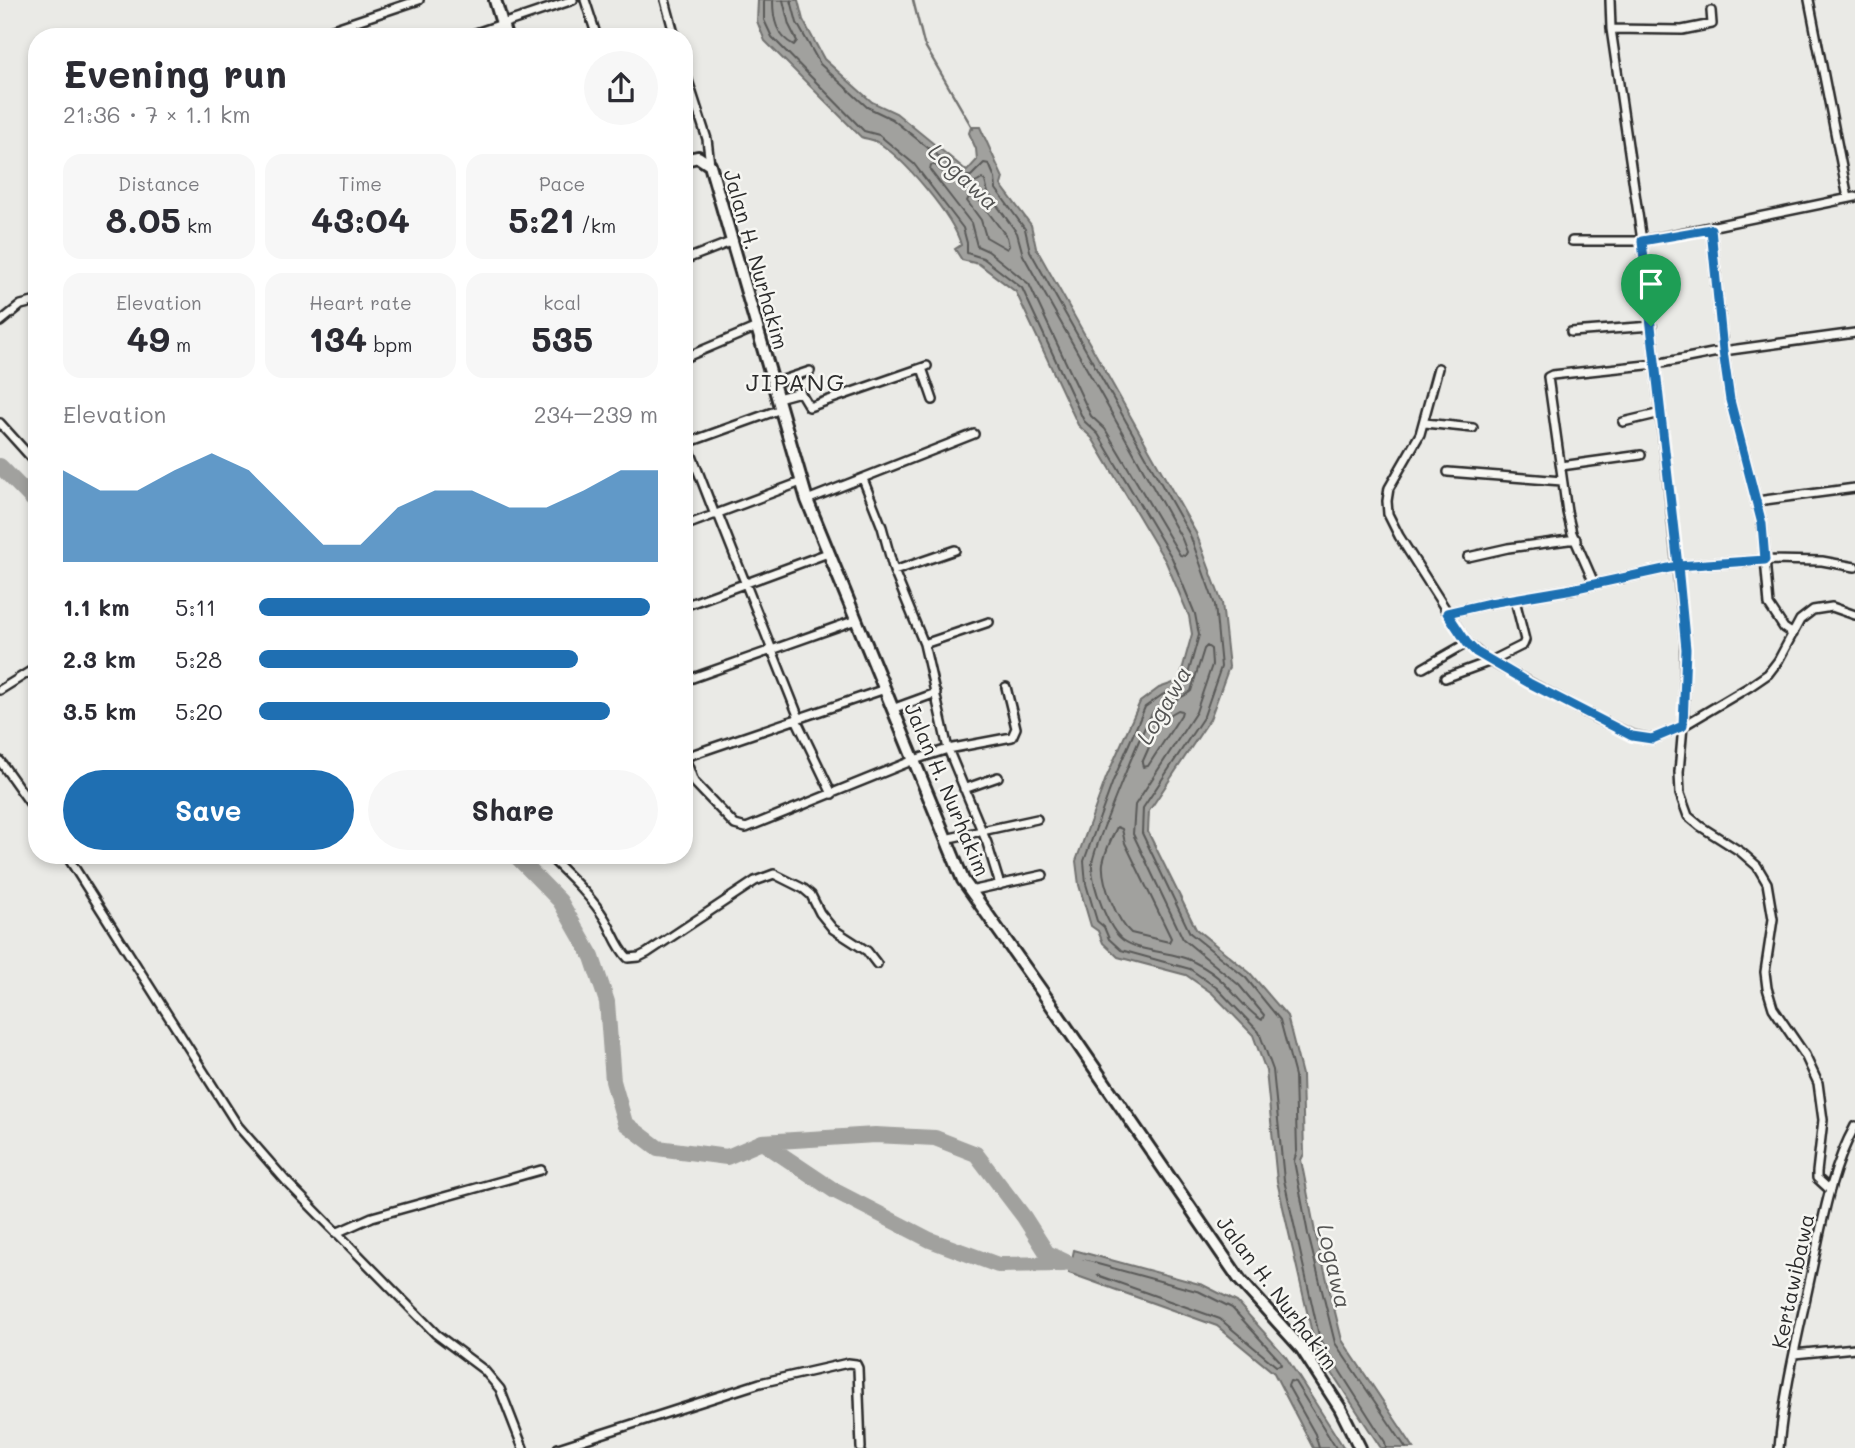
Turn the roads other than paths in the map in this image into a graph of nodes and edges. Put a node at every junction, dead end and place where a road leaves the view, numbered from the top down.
1 (419, 0) edge
2 (495, 0) edge
3 (573, 0) edge
4 (585, 0) edge
5 (665, 0) edge
6 (1610, 0) edge
7 (1809, 0) edge
8 (1711, 11) dead end
9 (502, 24) junction
10 (336, 28) edge
11 (490, 28) edge
12 (503, 28) edge
13 (594, 28) edge
14 (673, 28) edge
15 (1611, 29) junction
16 (693, 97) edge
17 (693, 158) edge
18 (710, 164) junction
19 (1851, 198) edge
20 (1711, 229) junction
21 (733, 241) junction
22 (1642, 241) junction
23 (1572, 242) dead end
24 (693, 257) edge
25 (28, 303) edge
26 (0, 322) edge
27 (1651, 326) junction
28 (757, 327) junction
29 (1571, 332) dead end
30 (1855, 333) edge
31 (1723, 351) junction
32 (693, 354) edge
33 (1656, 364) junction
34 (1438, 368) dead end
35 (810, 371) dead end
36 (774, 383) junction
37 (933, 400) dead end
38 (779, 403) junction
39 (1661, 413) junction
40 (1623, 422) dead end
41 (0, 423) edge
42 (1429, 424) junction
43 (1473, 428) dead end
44 (974, 434) dead end
45 (693, 441) edge
46 (28, 454) edge
47 (1641, 454) dead end
48 (693, 460) edge
49 (1561, 466) junction
50 (1448, 472) dead end
51 (863, 479) junction
52 (1562, 481) junction
53 (801, 482) junction
54 (1855, 488) edge
55 (807, 500) junction
56 (1756, 501) junction
57 (716, 514) junction
58 (693, 523) edge
59 (1576, 539) junction
60 (955, 550) dead end
61 (828, 553) junction
62 (1468, 557) dead end
63 (1765, 560) junction
64 (1678, 566) junction
65 (1855, 567) edge
66 (894, 571) junction
67 (746, 583) junction
68 (1594, 583) junction
69 (1515, 600) junction
70 (693, 603) edge
71 (1450, 612) junction
72 (1855, 615) edge
73 (856, 620) junction
74 (989, 622) dead end
75 (1789, 631) junction
76 (1467, 643) junction
77 (924, 644) junction
78 (772, 650) junction
79 (1495, 659) junction
80 (1423, 668) dead end
81 (28, 673) edge
82 (693, 678) edge
83 (1445, 678) dead end
84 (1006, 687) dead end
85 (885, 689) junction
86 (0, 690) edge
87 (936, 693) junction
88 (892, 709) junction
89 (798, 719) junction
90 (1683, 721) junction
91 (948, 749) junction
92 (693, 753) edge
93 (914, 760) junction
94 (0, 761) edge
95 (998, 777) dead end
96 (693, 779) edge
97 (964, 789) junction
98 (832, 794) junction
99 (28, 800) edge
100 (1037, 819) dead end
101 (981, 830) junction
102 (945, 839) junction
103 (71, 864) edge
104 (556, 864) edge
105 (1043, 875) dead end
106 (1000, 885) junction
107 (970, 891) junction
108 (877, 964) dead end
109 (1855, 1126) edge
110 (541, 1170) dead end
111 (1830, 1190) junction
112 (336, 1233) junction
113 (1855, 1349) edge
114 (1794, 1354) junction
115 (523, 1448) edge
116 (558, 1448) edge
117 (861, 1448) edge
118 (1360, 1448) edge
119 (1779, 1448) edge

1 - 10 street
2 - 9 main road
3 - 9 street
4 - 13 street
5 - 14 street
6 - 15 street
7 - 19 street
8 - 15 street
9 - 11 street
9 - 12 main road
15 - 22 street
16 - 18 street
17 - 18 main road, Jalan H. Nurhakim
18 - 21 main road, Jalan H. Nurhakim
19 - 20 street
20 - 22 street
20 - 31 street
21 - 24 street
21 - 28 main road, Jalan H. Nurhakim
22 - 23 street
22 - 27 street
25 - 26 street
27 - 29 street
27 - 33 street
28 - 32 street
28 - 36 main road, Jalan H. Nurhakim
30 - 31 street
31 - 33 street
31 - 56 street
33 - 39 street
33 - 49 street
34 - 42 street
35 - 36 street
36 - 38 main road, Jalan H. Nurhakim
37 - 38 street
38 - 45 street
38 - 53 main road, Jalan H. Nurhakim
39 - 40 street
39 - 64 street
41 - 46 street
42 - 43 street
42 - 71 street
44 - 51 street
47 - 49 street
48 - 57 street
49 - 52 street
50 - 52 street
51 - 55 street
51 - 66 street
52 - 59 street
53 - 55 main road, Jalan H. Nurhakim
53 - 57 street
54 - 56 street
55 - 61 main road, Jalan H. Nurhakim
56 - 63 street
57 - 58 street
57 - 67 street
59 - 62 street
59 - 68 street
60 - 66 street
61 - 67 street
61 - 73 main road, Jalan H. Nurhakim
63 - 64 street
63 - 65 street
63 - 75 street
64 - 68 street
64 - 90 street
66 - 77 street
67 - 70 street
67 - 78 street
68 - 69 street
69 - 71 street
69 - 79 street
71 - 76 street
72 - 75 street
73 - 78 street
73 - 85 main road, Jalan H. Nurhakim
74 - 77 street
75 - 90 street
76 - 79 street
76 - 80 street
77 - 87 street
78 - 82 street
78 - 89 street
79 - 83 street
79 - 90 street
81 - 86 street
84 - 91 street
85 - 88 main road, Jalan H. Nurhakim
85 - 89 street
87 - 88 street
87 - 91 street
88 - 93 main road, Jalan H. Nurhakim
89 - 92 street
89 - 98 street
90 - 111 street
91 - 93 street
91 - 97 street
93 - 98 street
93 - 102 main road, Jalan H. Nurhakim
94 - 99 street
95 - 97 street
96 - 98 street
97 - 101 street
100 - 101 street
101 - 102 street
101 - 106 street
102 - 107 main road, Jalan H. Nurhakim
103 - 112 street
104 - 108 street
105 - 106 street
106 - 107 street
107 - 118 main road, Jalan H. Nurhakim
109 - 111 street, Kertawibawa
110 - 112 street
111 - 114 street, Kertawibawa
112 - 115 street
113 - 114 street
114 - 119 street, Kertawibawa
116 - 117 street

